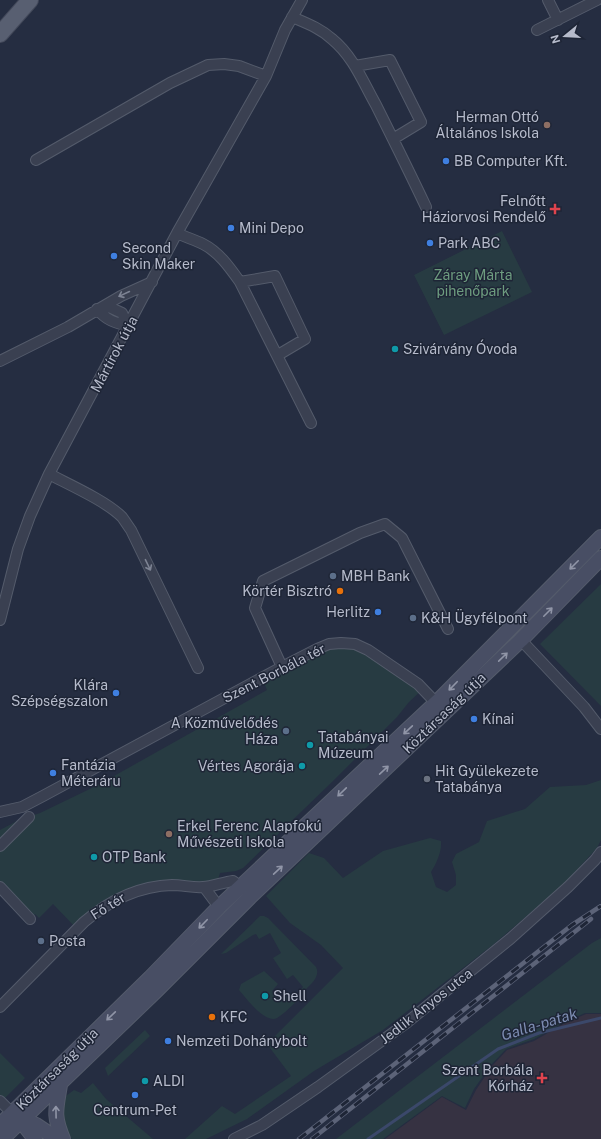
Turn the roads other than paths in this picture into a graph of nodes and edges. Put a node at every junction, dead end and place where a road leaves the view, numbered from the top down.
1 (30, 0) edge
2 (302, 0) edge
3 (548, 0) edge
4 (597, 0) edge
5 (292, 17) junction
6 (558, 20) junction
7 (537, 30) dead end
8 (0, 34) edge
9 (355, 66) junction
10 (266, 76) junction
11 (393, 139) junction
12 (36, 160) dead end
13 (426, 207) dead end
14 (177, 234) junction
15 (152, 282) junction
16 (240, 282) junction
17 (97, 309) junction
18 (128, 326) junction
19 (278, 355) junction
20 (0, 361) edge
21 (311, 423) dead end
22 (49, 474) junction
23 (601, 537) edge
24 (601, 558) edge
25 (0, 620) edge
26 (448, 629) dead end
27 (510, 629) junction
28 (521, 640) junction
29 (282, 667) junction
30 (198, 668) dead end
31 (440, 708) junction
32 (601, 729) edge
33 (0, 812) edge
34 (29, 817) dead end
35 (0, 846) edge
36 (601, 852) edge
37 (0, 887) edge
38 (204, 887) junction
39 (241, 888) junction
40 (219, 907) junction
41 (30, 919) dead end
42 (0, 1007) edge
43 (60, 1085) junction
44 (0, 1101) edge
45 (18, 1116) junction
46 (0, 1125) edge
47 (2, 1139) edge
48 (35, 1139) edge
49 (57, 1139) edge
50 (63, 1139) edge
51 (234, 1139) edge

1 - 8 main road
2 - 5 street, Mártírok útja
3 - 6 street
4 - 6 street
5 - 9 street
5 - 10 street, Mártírok útja
6 - 7 street
9 - 11 street
9 - 11 street
10 - 12 street
10 - 14 street, Mártírok útja
11 - 13 street
14 - 15 street, Mártírok útja
14 - 16 street
15 -> 17 street
15 - 18 street, Mártírok útja
16 - 19 street
16 - 19 street
17 - 18 street
17 - 20 street
18 - 22 street, Mártírok útja
19 - 21 street
22 - 25 street, Mártírok útja
22 -> 30 street
23 -> 27 street, Köztársaság útja
28 -> 24 street, Köztársaság útja
26 - 29 street
27 - 28 street
27 -> 31 street, Köztársaság útja
31 -> 28 street, Köztársaság útja
28 - 32 street
29 - 31 street, Szent Borbála tér
29 - 33 street, Szent Borbála tér
31 -> 39 street, Köztársaság útja
43 -> 31 street, Köztársaság útja
34 - 35 street
36 - 51 street, Jedlik Ányos utca
37 - 41 street
38 - 39 street, Fő tér
38 - 40 street
38 - 42 street, Fő tér
39 - 40 street, Köztársaság útja
40 -> 45 street, Köztársaság útja
43 - 45 street, Köztársaság útja
50 -> 43 street
44 - 45 street
45 - 46 street
45 - 47 street
45 - 48 street
45 - 49 street

